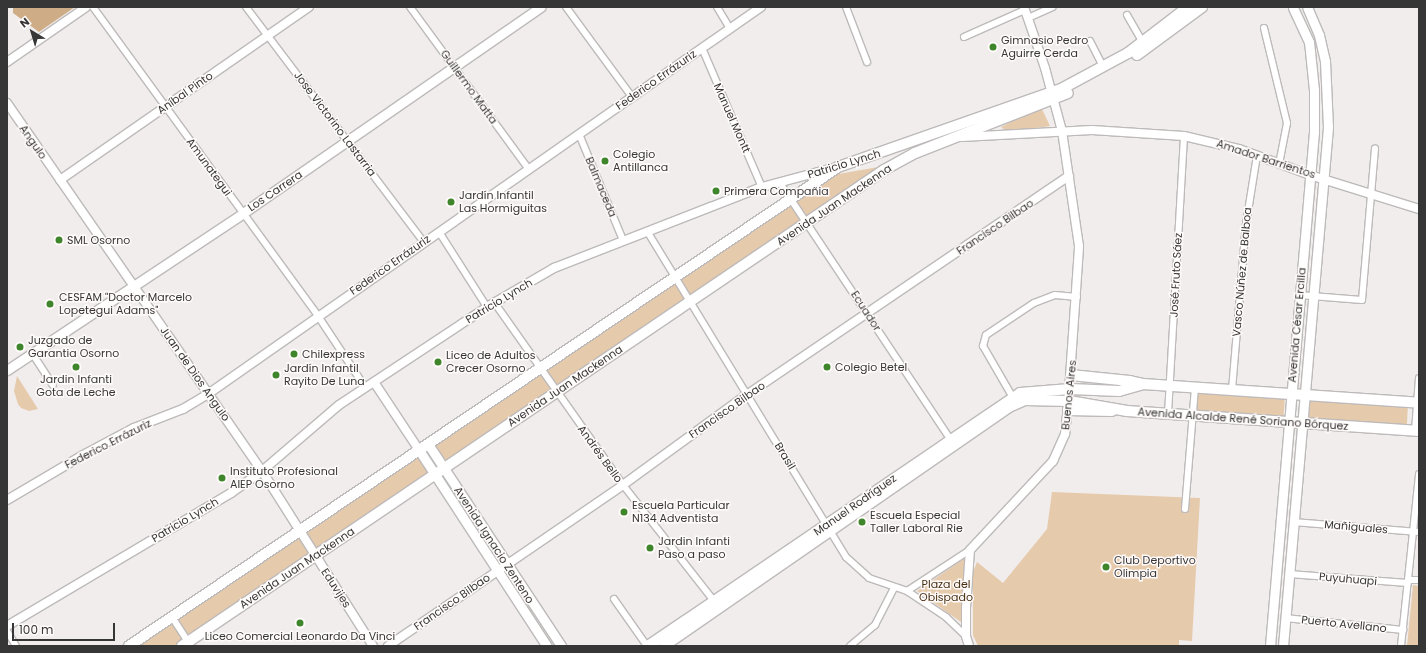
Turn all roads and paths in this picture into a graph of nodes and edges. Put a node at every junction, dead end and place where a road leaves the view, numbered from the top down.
1 (86, 7) edge
2 (92, 7) edge
3 (246, 7) edge
4 (309, 7) edge
5 (410, 7) edge
6 (541, 7) edge
7 (566, 7) edge
8 (717, 7) edge
9 (761, 7) edge
10 (846, 7) edge
11 (1053, 7) edge
12 (1188, 7) edge
13 (1202, 7) edge
14 (1293, 7) edge
15 (1307, 7) edge
16 (1025, 12) edge
17 (1127, 15) dead end
18 (730, 28) junction
19 (1264, 28) dead end
20 (268, 36) junction
21 (964, 37) dead end
22 (1090, 41) dead end
23 (1310, 42) junction
24 (1143, 43) junction
25 (1322, 44) junction
26 (702, 48) junction
27 (7, 62) edge
28 (867, 62) dead end
29 (455, 68) junction
30 (1104, 68) junction
31 (632, 97) junction
32 (1054, 97) junction
33 (7, 103) edge
34 (1329, 104) junction
35 (1315, 105) junction
36 (165, 107) junction
37 (1062, 131) junction
38 (578, 134) junction
39 (1184, 136) junction
40 (955, 138) junction
41 (348, 141) junction
42 (1375, 149) dead end
43 (1257, 155) junction
44 (1279, 164) junction
45 (838, 167) junction
46 (528, 168) junction
47 (1310, 175) junction
48 (1069, 176) junction
49 (1323, 178) junction
50 (60, 180) junction
51 (780, 183) junction
52 (762, 187) junction
53 (1370, 194) junction
54 (791, 198) junction
55 (1419, 209) edge
56 (243, 213) junction
57 (807, 222) junction
58 (647, 231) junction
59 (439, 232) junction
60 (623, 240) junction
61 (423, 241) junction
62 (675, 276) junction
63 (134, 286) junction
64 (1299, 295) junction
65 (1312, 296) junction
66 (1077, 297) junction
67 (690, 301) junction
68 (494, 302) junction
69 (487, 307) junction
70 (868, 313) junction
71 (318, 316) junction
72 (32, 354) junction
73 (538, 367) junction
74 (7, 370) edge
75 (1071, 375) junction
76 (1419, 378) edge
77 (374, 382) junction
78 (1143, 384) junction
79 (53, 385) dead end
80 (1169, 386) junction
81 (365, 387) junction
82 (1195, 388) junction
83 (1070, 389) junction
84 (1232, 390) junction
85 (556, 392) junction
86 (208, 394) junction
87 (748, 394) junction
88 (1291, 394) junction
89 (1304, 395) junction
90 (1012, 396) junction
91 (1418, 403) edge
92 (1068, 406) junction
93 (1127, 411) joint
94 (1168, 414) junction
95 (1192, 415) junction
96 (1288, 422) junction
97 (1301, 423) junction
98 (1417, 431) edge
99 (950, 439) junction
100 (423, 447) junction
101 (262, 471) junction
102 (440, 471) junction
103 (1419, 474) edge
104 (623, 485) junction
105 (7, 500) edge
106 (1185, 509) dead end
107 (1293, 522) junction
108 (829, 528) junction
109 (301, 530) junction
110 (1416, 532) edge
111 (970, 550) junction
112 (315, 556) junction
113 (506, 564) junction
114 (497, 570) junction
115 (1289, 574) junction
116 (1419, 580) edge
117 (1408, 581) junction
118 (894, 588) junction
119 (907, 591) junction
120 (614, 599) dead end
121 (714, 601) junction
122 (172, 617) junction
123 (1285, 618) junction
124 (7, 626) edge
125 (1403, 630) junction
126 (7, 631) edge
127 (966, 636) junction
128 (187, 645) edge
129 (16, 646) edge
130 (129, 646) edge
131 (374, 646) edge
132 (388, 646) edge
133 (547, 646) edge
134 (561, 646) edge
135 (647, 646) edge
136 (664, 646) edge
137 (850, 646) edge
138 (969, 646) edge
139 (1270, 646) edge
140 (1283, 646) edge
141 (1401, 646) edge

1 - 27 street
2 - 36 street, Amunategui
3 - 20 street, Jose Victorino Lastarria
4 - 20 street, Aníbal Pinto
5 - 29 street, Guillermo Matta
6 - 29 main road, Los Carrera
7 - 31 street
8 - 18 street
9 - 18 street, Federico Errázuriz
10 - 28 street
11 - 16 street
12 - 24 main road
13 - 32 main road
14 - 23 main road, Avenida César Ercilla
15 - 25 main road, Avenida César Ercilla
16 - 21 street
16 - 32 street, Buenos Aires
17 - 24 street
18 - 26 street, Federico Errázuriz
19 - 44 street
20 - 36 street, Aníbal Pinto
20 - 41 street, Jose Victorino Lastarria
22 - 30 street
23 - 25 main road
23 - 35 main road, Avenida César Ercilla
24 - 30 main road
25 - 34 main road, Avenida César Ercilla
26 - 31 street, Federico Errázuriz
26 - 52 street, Manuel Montt
29 - 41 main road, Los Carrera
29 - 46 street, Guillermo Matta
30 - 32 main road
31 - 38 street, Federico Errázuriz
32 - 37 street, Buenos Aires
32 - 40 main road, Avenida Juan Mackenna
32 - 45 main road, Patricio Lynch
33 - 50 street, Angulo
34 - 35 main road
34 - 49 main road, Avenida César Ercilla
35 - 47 main road, Avenida César Ercilla
36 - 50 street, Aníbal Pinto
36 - 56 street, Amunategui
37 - 39 street, Amador Barrientos
37 - 40 street, Avenida Juan Mackenna
37 - 48 street, Buenos Aires
38 - 46 street, Federico Errázuriz
38 - 60 street, Balmaceda
39 - 43 street, Amador Barrientos
39 - 80 street, José Fruto Sáez
40 - 57 main road, Avenida Juan Mackenna
41 - 56 main road, Los Carrera
41 - 61 street, Jose Victorino Lastarria
42 - 53 street
43 - 44 street, Amador Barrientos
43 - 84 street, Vasco Núñez de Balboa
44 - 47 street, Amador Barrientos
45 - 51 street, Patricio Lynch
45 - 54 main road
46 - 59 street, Federico Errázuriz
47 - 49 street, Amador Barrientos
47 - 64 main road, Avenida César Ercilla
48 - 66 street, Buenos Aires
48 - 70 street, Francisco Bilbao
49 - 53 street, Amador Barrientos
49 - 65 main road, Avenida César Ercilla
50 - 63 street, Juan de Dios Angulo
51 - 52 street, Patricio Lynch
51 - 54 street, Ecuador
52 - 58 street, Patricio Lynch
53 - 55 street, Amador Barrientos
53 - 65 street
54 - 57 street, Ecuador
54 - 62 main road
56 - 63 main road, Los Carrera
56 - 71 street, Amunategui
57 - 67 main road, Avenida Juan Mackenna
57 - 70 street, Ecuador
58 - 60 street, Patricio Lynch
58 - 62 street, Brasil
59 - 61 street, Federico Errázuriz
59 - 69 street
60 - 68 street, Patricio Lynch
61 - 71 street, Federico Errázuriz
62 - 67 street, Brasil
62 - 73 main road
63 - 72 main road, Los Carrera
63 - 86 street, Juan de Dios Angulo
64 - 65 street
64 - 88 main road, Avenida César Ercilla
65 - 89 main road, Avenida César Ercilla
66 - 75 street, Buenos Aires
66 - 90 street
67 - 85 main road, Avenida Juan Mackenna
67 - 87 street, Brasil
68 - 69 street, Patricio Lynch
68 - 73 street, Andrés Bello
69 - 77 street, Patricio Lynch
70 - 87 street, Francisco Bilbao
70 - 99 street, Ecuador
71 - 81 street, Amunategui
71 - 86 street, Federico Errázuriz
72 - 74 main road, Los Carrera
72 - 79 street
73 - 85 street, Andrés Bello
73 - 100 main road
75 - 78 main road
75 - 83 street, Buenos Aires
76 - 91 street
77 - 81 street, Patricio Lynch
77 - 100 street
78 - 80 main road
78 - 83 main road
80 - 82 main road
80 - 94 street, José Fruto Sáez
81 - 101 street, Patricio Lynch
82 - 84 main road
82 - 95 street
83 - 90 main road, Manuel Rodríguez
83 - 92 street, Buenos Aires
84 - 88 main road
85 - 102 main road, Avenida Juan Mackenna
85 - 104 street, Andrés Bello
86 - 101 street, Juan de Dios Angulo
86 - 105 street, Federico Errázuriz
87 - 104 street, Francisco Bilbao
87 - 108 street, Brasil
88 - 89 main road
88 - 96 main road, Avenida César Ercilla
89 - 91 main road
89 - 97 main road, Avenida César Ercilla
90 - 99 main road, Manuel Rodríguez
91 - 98 street
92 - 93 main road, Manuel Rodríguez
92 - 108 main road, Manuel Rodríguez
92 - 111 street, Buenos Aires
93 - 94 main road, Avenida Alcalde René Soriano Bórquez
94 - 95 main road, Avenida Alcalde René Soriano Bórquez
95 - 96 main road, Avenida Alcalde René Soriano Bórquez
95 - 106 street
96 - 97 main road, Avenida Alcalde René Soriano Bórquez
96 - 139 main road, Avenida César Ercilla
97 - 98 main road, Avenida Alcalde René Soriano Bórquez
97 - 107 main road, Avenida César Ercilla
99 - 108 main road, Manuel Rodríguez
100 - 102 main road, Avenida Ignacio Zenteno
100 - 109 main road
101 - 109 street, Juan de Dios Angulo
101 - 124 street, Patricio Lynch
102 - 112 main road, Avenida Juan Mackenna
102 - 113 main road, Avenida Ignacio Zenteno
102 - 114 main road, Avenida Ignacio Zenteno
103 - 110 street
104 - 113 street, Francisco Bilbao
104 - 121 street, Andrés Bello
107 - 110 street, Mañiguales
107 - 115 main road, Avenida César Ercilla
108 - 118 street, Brasil
108 - 121 main road, Manuel Rodríguez
108 - 136 main road, Manuel Rodríguez
109 - 112 street, Eduvijes
109 - 122 main road
110 - 117 street
111 - 119 street, Buenos Aires
111 - 127 street
112 - 128 main road, Avenida Juan Mackenna
112 - 131 street, Eduvijes
113 - 114 street, Francisco Bilbao
113 - 134 main road, Avenida Ignacio Zenteno
114 - 132 street, Francisco Bilbao
114 - 133 main road, Avenida Ignacio Zenteno
115 - 117 street, Puyuhuapi
115 - 123 main road, Avenida César Ercilla
116 - 117 street, Puyuhuapi
117 - 125 street
118 - 119 street, Brasil
118 - 137 street
119 - 127 street, Brasil
120 - 135 street
121 - 135 main road, Manuel Rodríguez
122 - 128 street
122 - 130 main road
123 - 125 street, Puerto Avellano
123 - 140 main road, Avenida César Ercilla
125 - 141 street
126 - 129 street
127 - 138 street

